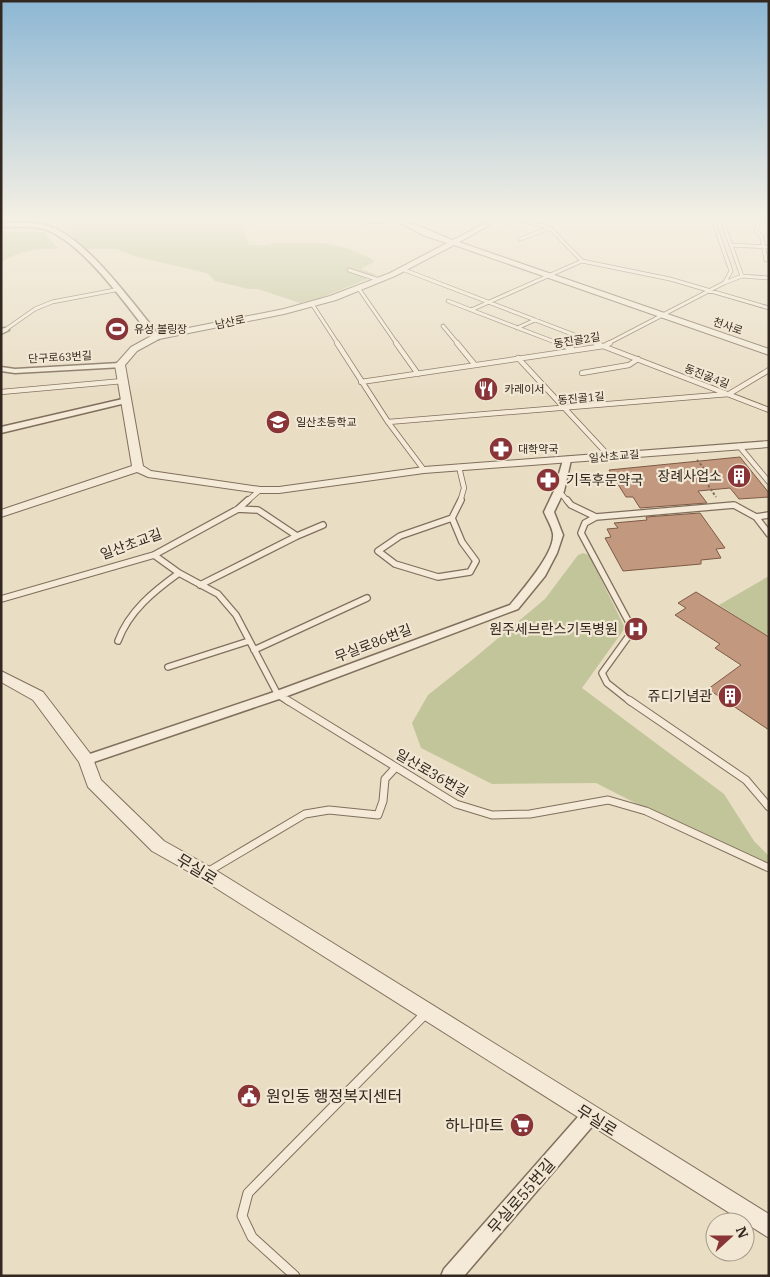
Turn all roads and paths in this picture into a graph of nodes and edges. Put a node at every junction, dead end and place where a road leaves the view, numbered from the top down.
1 (106, 280) edge
2 (379, 280) edge
3 (430, 280) edge
4 (537, 280) edge
5 (560, 280) edge
6 (665, 280) edge
7 (731, 280) edge
8 (724, 282) joint
9 (359, 289) junction
10 (115, 290) junction
11 (711, 290) junction
12 (448, 301) dead end
13 (489, 302) junction
14 (312, 304) junction
15 (769, 308) edge
16 (471, 310) junction
17 (662, 315) junction
18 (536, 320) junction
19 (443, 326) dead end
20 (517, 328) junction
21 (3, 331) edge
22 (156, 337) junction
23 (604, 346) junction
24 (574, 350) junction
25 (769, 352) edge
26 (518, 358) junction
27 (638, 359) junction
28 (120, 365) junction
29 (475, 365) junction
30 (1, 369) edge
31 (769, 370) edge
32 (582, 373) dead end
33 (418, 374) junction
34 (123, 381) junction
35 (361, 382) junction
36 (1, 392) edge
37 (729, 394) junction
38 (127, 400) junction
39 (565, 408) junction
40 (769, 410) edge
41 (388, 422) junction
42 (1, 430) edge
43 (769, 444) edge
44 (738, 446) junction
45 (692, 454) dead end
46 (609, 456) junction
47 (567, 460) junction
48 (459, 467) junction
49 (138, 468) junction
50 (424, 470) junction
51 (769, 482) edge
52 (260, 490) junction
53 (558, 491) junction
54 (719, 500) dead end
55 (238, 509) junction
56 (1, 514) edge
57 (769, 515) edge
58 (596, 517) junction
59 (756, 517) junction
60 (452, 518) junction
61 (323, 525) dead end
62 (769, 534) edge
63 (297, 536) junction
64 (154, 555) junction
65 (179, 573) junction
66 (200, 585) junction
67 (367, 598) dead end
68 (1, 599) edge
69 (118, 641) dead end
70 (249, 641) junction
71 (254, 650) junction
72 (168, 667) dead end
73 (5, 680) edge
74 (278, 695) junction
75 (86, 760) junction
76 (396, 767) junction
77 (769, 807) edge
78 (769, 868) edge
79 (206, 873) junction
80 (426, 1013) junction
81 (590, 1116) junction
82 (769, 1227) edge
83 (295, 1276) edge
84 (451, 1276) edge

1 - 10 street
2 - 9 street, 남산로
3 - 13 lane, 동진골4길
4 - 13 lane
5 - 17 street, 천사로
6 - 11 lane
7 - 8 lane, 동진골2길
8 - 11 lane, 동진골2길
9 - 14 street, 남산로
9 - 33 lane
10 - 21 lane
10 - 22 street
11 - 15 lane
11 - 17 lane, 동진골2길
12 - 16 lane
13 - 16 lane
13 - 18 lane, 동진골4길
14 - 22 street, 남산로
14 - 35 lane
16 - 20 lane
17 - 23 lane, 동진골2길
17 - 25 street, 천사로
18 - 20 lane
18 - 23 lane, 동진골4길
19 - 29 lane
20 - 24 lane
22 - 28 street, 남산로
23 - 24 lane, 동진골2길
23 - 27 lane, 동진골4길
24 - 26 lane, 동진골2길
26 - 29 lane, 동진골2길
26 - 39 lane
27 - 32 lane
27 - 37 lane, 동진골4길
28 - 30 street, 단구로63번길
28 - 34 street
29 - 33 lane, 동진골2길
31 - 37 lane, 동진골1길
33 - 35 lane, 동진골2길
34 - 36 lane
34 - 38 street
35 - 41 lane
37 - 39 lane, 동진골1길
37 - 40 lane, 동진골4길
38 - 42 street
38 - 49 street
39 - 41 lane, 동진골1길
39 - 46 lane
41 - 50 lane
43 - 44 street, 일산초교길
44 - 46 street, 일산초교길
44 - 51 lane
45 - 54 path
46 - 47 street, 일산초교길
47 - 48 street, 일산초교길
47 - 53 street, 무실로86번길
48 - 50 street, 일산초교길
48 - 60 lane
49 - 52 street, 일산초교길
49 - 56 street
50 - 52 street, 일산초교길
52 - 55 lane, 일산초교길
53 - 58 lane
53 - 74 street, 무실로86번길
55 - 63 lane
55 - 64 lane, 일산초교길
57 - 59 lane
58 - 59 lane
58 - 77 lane
59 - 62 lane
60 - 60 lane
61 - 63 lane
63 - 66 lane
64 - 65 lane
64 - 68 lane, 일산초교길
65 - 66 lane
65 - 69 lane
66 - 70 lane
67 - 71 lane
70 - 71 lane
70 - 72 lane
71 - 74 lane
73 - 75 street, 무실로
74 - 75 street, 무실로86번길
74 - 76 lane, 일산로36번길
75 - 79 street, 무실로
76 - 78 lane, 일산로36번길
76 - 79 lane
79 - 80 street, 무실로
80 - 81 street, 무실로
80 - 83 lane
81 - 82 street, 무실로
81 - 84 street, 무실로55번길

